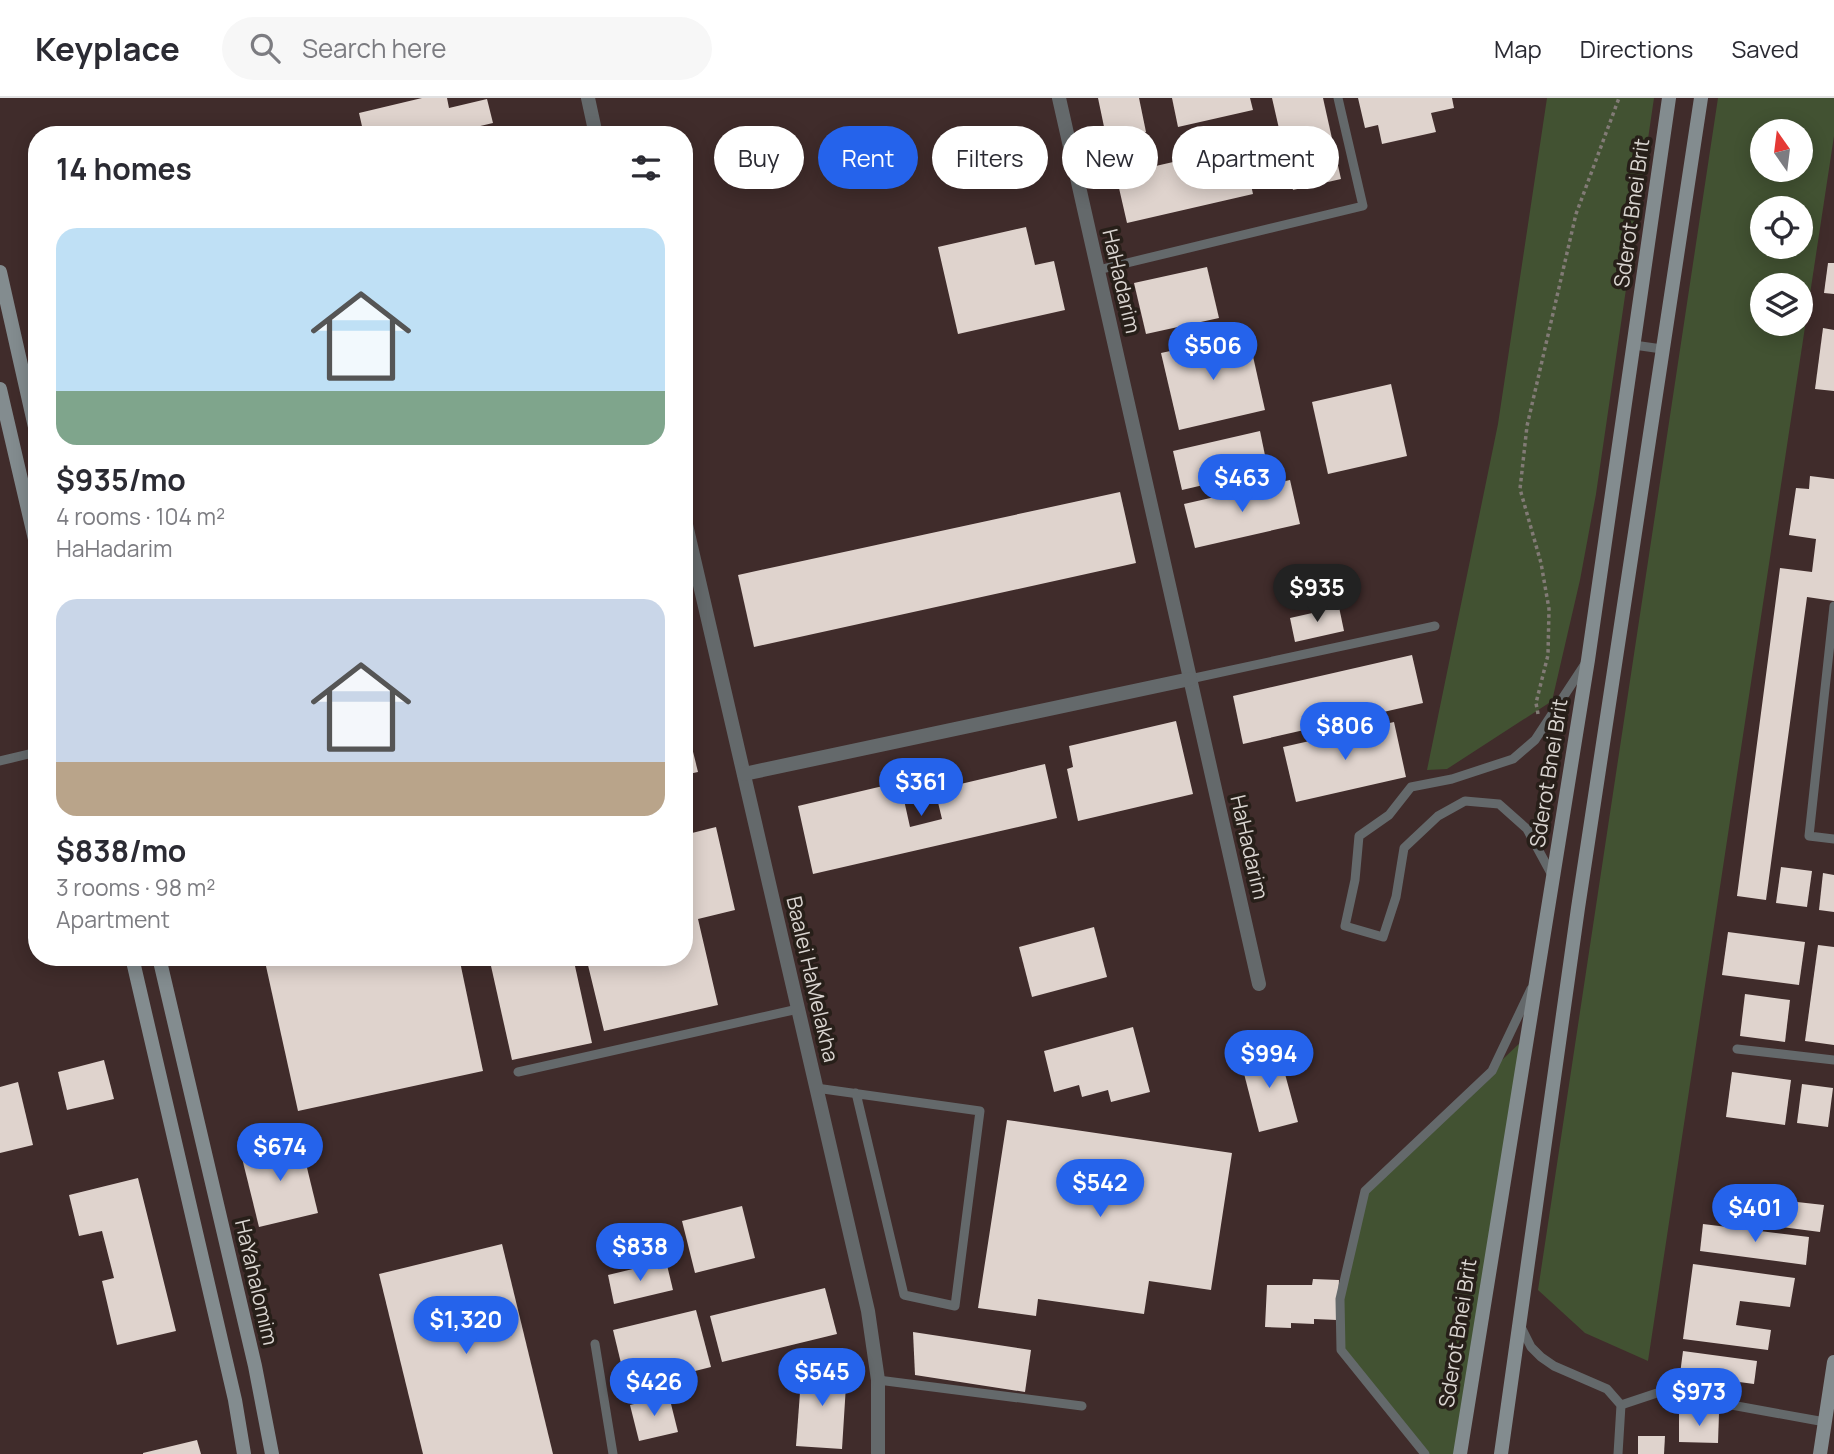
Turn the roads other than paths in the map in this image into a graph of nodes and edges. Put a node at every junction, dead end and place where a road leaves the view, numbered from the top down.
1 (588, 98) edge
2 (1059, 98) edge
3 (1338, 98) edge
4 (1669, 98) edge
5 (1701, 98) edge
6 (594, 126) edge
7 (1098, 270) junction
8 (0, 272) edge
9 (1634, 345) junction
10 (1662, 349) junction
11 (0, 389) edge
12 (28, 397) edge
13 (28, 416) edge
14 (4, 422) edge
15 (0, 452) edge
16 (17, 462) junction
17 (28, 509) edge
18 (693, 555) edge
19 (1834, 606) edge
20 (1435, 626) dead end
21 (1588, 660) junction
22 (1190, 679) junction
23 (28, 753) edge
24 (0, 761) edge
25 (744, 774) junction
26 (1834, 839) edge
27 (1552, 875) junction
28 (134, 966) edge
29 (161, 966) edge
30 (1259, 984) dead end
31 (1533, 984) junction
32 (798, 1009) junction
33 (1737, 1049) dead end
34 (1834, 1060) edge
35 (518, 1072) dead end
36 (817, 1088) junction
37 (856, 1093) junction
38 (1519, 1323) junction
39 (595, 1344) dead end
40 (1834, 1362) edge
41 (878, 1380) junction
42 (1621, 1405) junction
43 (1082, 1406) dead end
44 (1825, 1422) junction
45 (244, 1454) edge
46 (272, 1454) edge
47 (613, 1454) edge
48 (878, 1454) edge
49 (1425, 1454) edge
50 (1460, 1454) edge
51 (1501, 1454) edge
52 (1618, 1454) edge
53 (1820, 1454) edge

1 - 6 street
2 - 7 street, HaHadarim
3 - 7 lane
4 - 9 main road, Sderot Bnei Brit
5 - 10 main road
7 - 22 street, HaHadarim
8 - 12 main road
9 - 10 lane
9 - 21 main road, Sderot Bnei Brit
10 - 38 main road
11 - 14 main road
13 - 14 main road
14 - 16 main road
15 - 16 main road
16 - 17 main road
18 - 25 street, Baalei HaMelakha
19 - 26 lane
20 - 22 lane
21 - 27 main road, Sderot Bnei Brit
21 - 27 lane
22 - 25 street
22 - 30 street, HaHadarim
23 - 24 lane
25 - 32 street, Baalei HaMelakha
27 - 31 main road, Sderot Bnei Brit
28 - 45 main road
29 - 46 main road, HaYahalomim
31 - 49 lane
31 - 50 main road, Sderot Bnei Brit
32 - 35 lane
32 - 36 street, Baalei HaMelakha
33 - 34 lane
36 - 37 lane
36 - 41 street, Baalei HaMelakha
37 - 37 lane
38 - 42 lane
38 - 51 main road
39 - 47 lane
40 - 44 main road
41 - 43 lane
41 - 48 street, Baalei HaMelakha
42 - 44 lane
42 - 52 lane
44 - 53 main road

